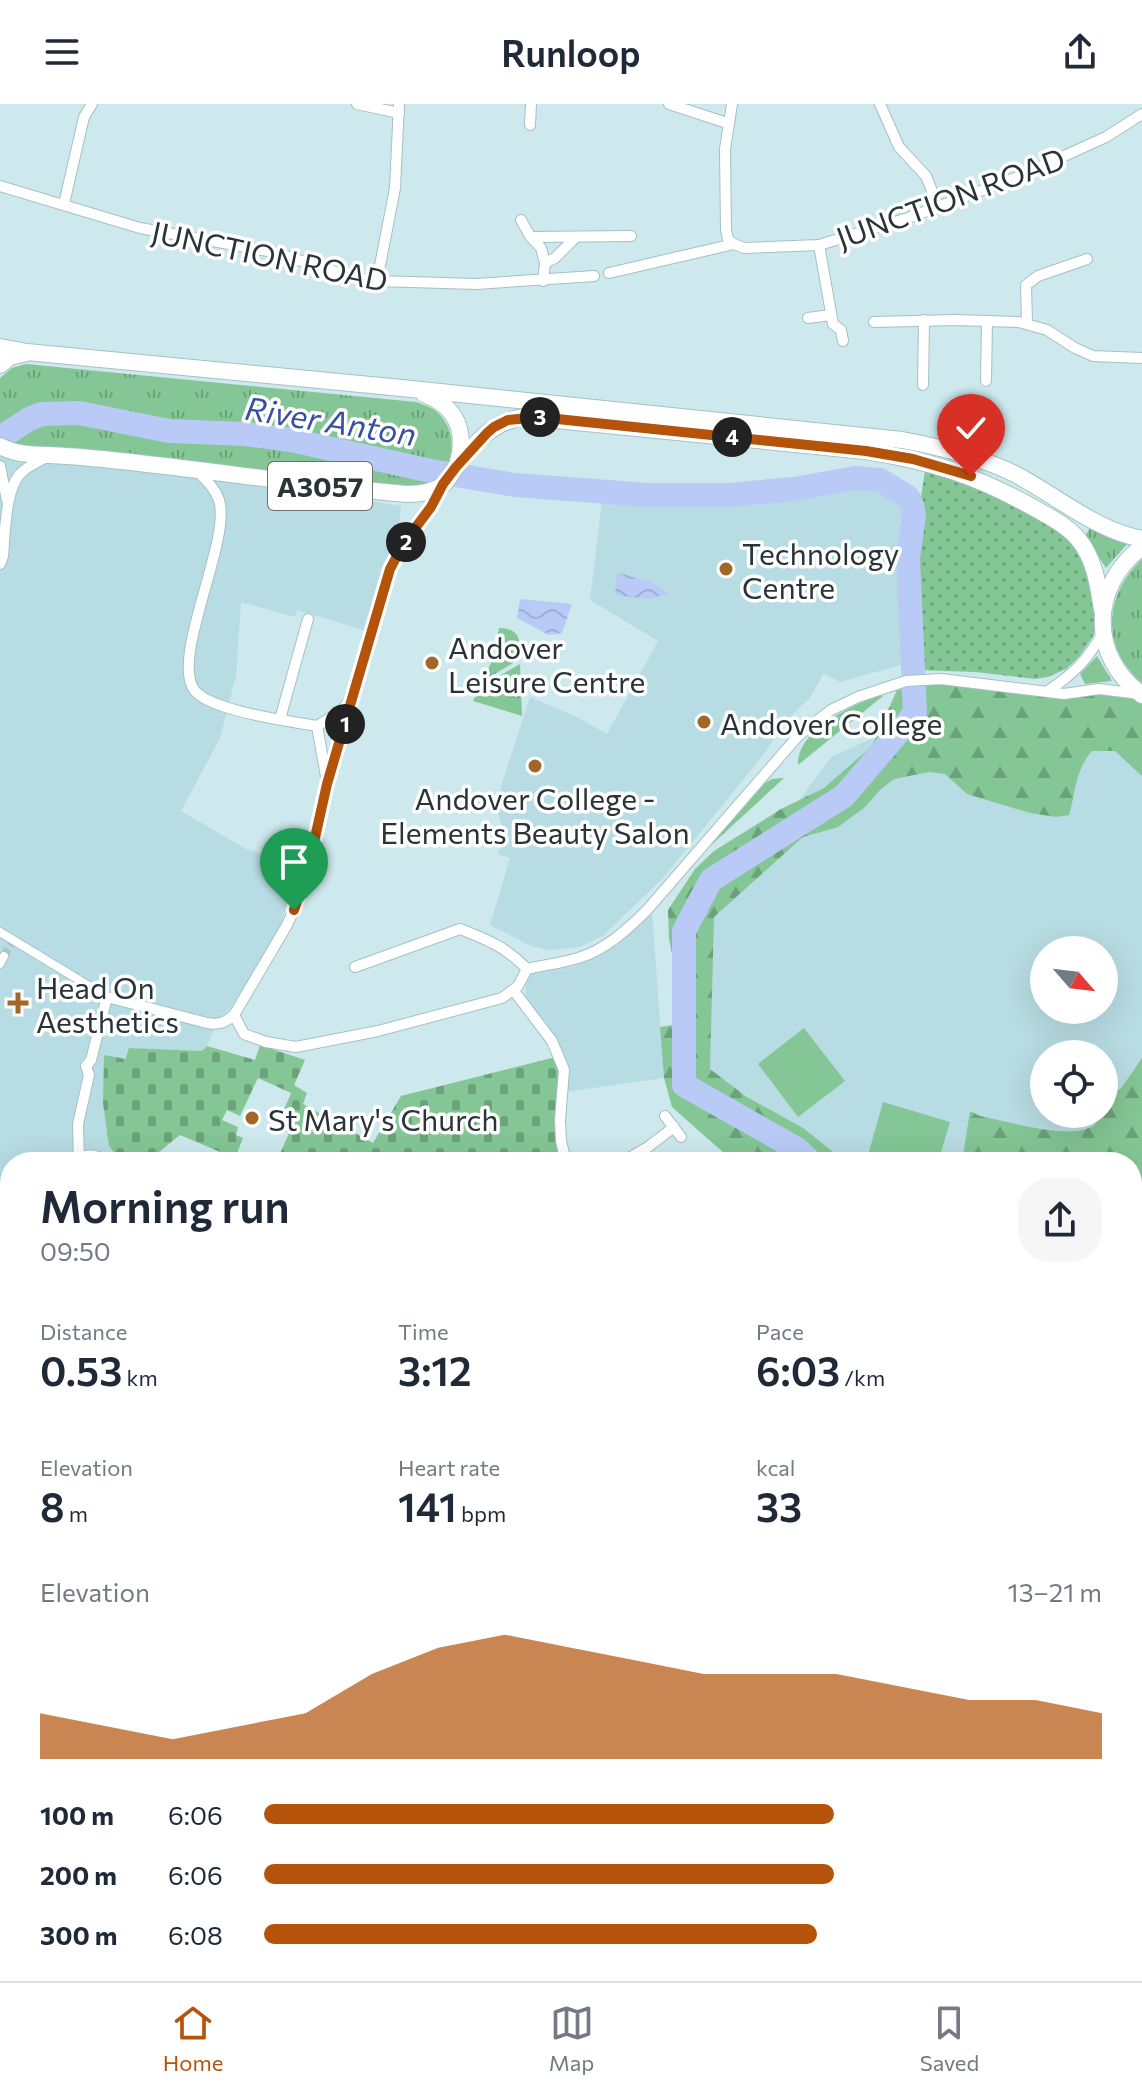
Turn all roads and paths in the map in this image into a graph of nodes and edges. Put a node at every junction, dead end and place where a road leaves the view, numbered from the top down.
1 (92, 104) edge
2 (357, 104) edge
3 (531, 104) edge
4 (669, 104) edge
5 (732, 104) edge
6 (880, 104) edge
7 (399, 108) edge
8 (1142, 114) edge
9 (727, 123) junction
10 (530, 125) dead end
11 (0, 186) edge
12 (64, 204) junction
13 (938, 206) junction
14 (521, 220) dead end
15 (631, 236) dead end
16 (531, 237) junction
17 (575, 238) junction
18 (734, 244) junction
19 (819, 245) junction
20 (1087, 259) dead end
21 (545, 263) junction
22 (609, 273) dead end
23 (594, 276) dead end
24 (377, 281) junction
25 (543, 281) junction
26 (831, 315) junction
27 (808, 318) dead end
28 (924, 320) junction
29 (987, 321) junction
30 (874, 322) dead end
31 (1027, 323) junction
32 (843, 341) dead end
33 (0, 347) edge
34 (27, 352) junction
35 (1142, 358) edge
36 (0, 365) edge
37 (986, 381) dead end
38 (923, 385) dead end
39 (412, 389) junction
40 (0, 446) edge
41 (50, 455) junction
42 (0, 466) edge
43 (195, 469) junction
44 (449, 477) junction
45 (8, 506) junction
46 (1142, 539) edge
47 (1142, 547) edge
48 (0, 564) edge
49 (1102, 610) junction
50 (308, 619) dead end
51 (1103, 632) junction
52 (1048, 691) junction
53 (354, 695) junction
54 (1142, 695) edge
55 (280, 719) junction
56 (317, 726) junction
57 (327, 784) junction
58 (0, 932) edge
59 (355, 967) dead end
60 (527, 969) junction
61 (514, 991) junction
62 (107, 997) junction
63 (234, 1015) junction
64 (296, 1047) junction
65 (306, 1055) dead end
66 (665, 1116) dead end
67 (674, 1127) junction
68 (681, 1137) dead end
69 (78, 1152) edge
70 (564, 1152) edge
71 (639, 1152) edge

1 - 12 street
2 - 7 street
3 - 10 street
4 - 9 street
5 - 9 street
6 - 13 street
7 - 24 street
8 - 13 street, JUNCTION ROAD
9 - 18 street
11 - 12 street, JUNCTION ROAD
12 - 24 street, JUNCTION ROAD
13 - 19 street, JUNCTION ROAD
14 - 16 street
15 - 17 street
16 - 17 street
16 - 21 street
17 - 21 street
18 - 19 street, JUNCTION ROAD
18 - 22 street, JUNCTION ROAD
19 - 26 street
20 - 31 street
21 - 25 street
23 - 25 street, JUNCTION ROAD
24 - 25 street, JUNCTION ROAD
26 - 27 street
26 - 32 street
28 - 29 street
28 - 30 street
28 - 38 street
29 - 31 street
29 - 37 street
31 - 35 street
33 - 34 main road
34 - 36 main road
34 - 39 main road
39 - 44 main road
39 - 46 main road
40 - 41 main road, A3057
41 - 43 main road, A3057
41 - 45 street
42 - 45 street
43 - 44 main road, A3057
43 - 55 street
44 - 49 main road
44 - 53 street
45 - 48 street
47 - 49 main road
49 - 51 main road
50 - 55 street
51 - 52 street
51 - 54 main road
52 - 54 street
52 - 60 street
53 - 56 street
53 - 57 street
55 - 56 street
56 - 57 street
57 - 63 street
58 - 62 street
59 - 60 street
60 - 61 street
61 - 64 street
61 - 70 street
62 - 63 street
62 - 69 street
63 - 64 street
64 - 65 street
66 - 67 street
67 - 68 street
67 - 71 street

